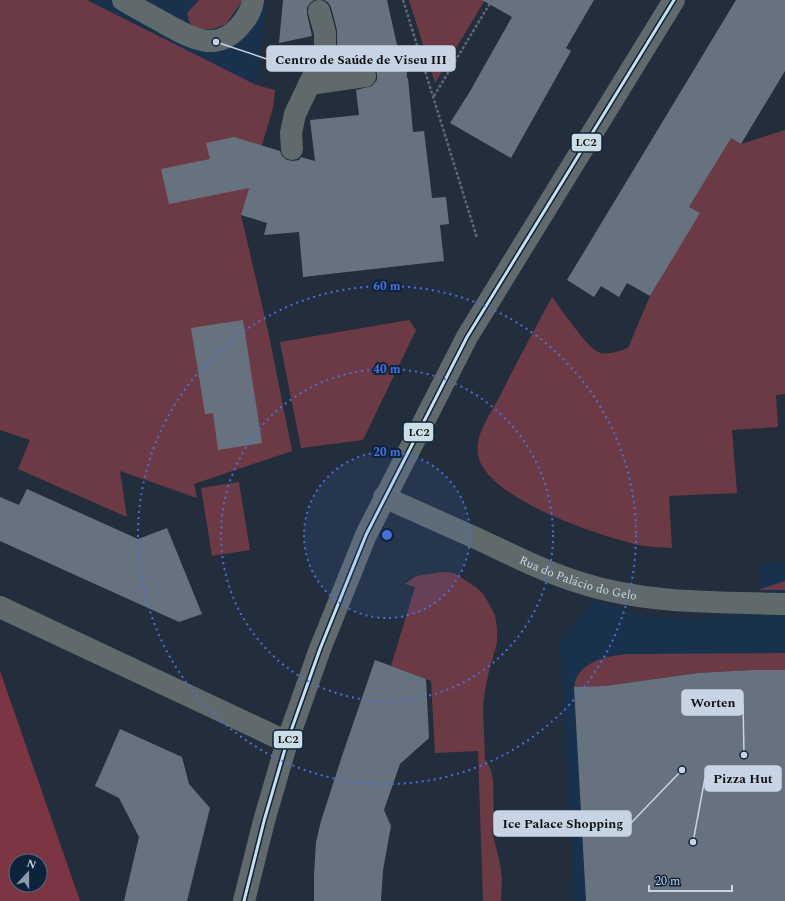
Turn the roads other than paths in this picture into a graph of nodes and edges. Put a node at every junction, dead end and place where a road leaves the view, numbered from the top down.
1 (123, 0) edge
2 (253, 0) edge
3 (674, 0) edge
4 (319, 11) dead end
5 (365, 76) dead end
6 (309, 84) junction
7 (292, 149) dead end
8 (384, 497) junction
9 (785, 604) edge
10 (0, 607) edge
11 (288, 742) junction
12 (244, 901) edge

1 - 2 street
3 - 8 street
4 - 6 street
5 - 6 street
6 - 7 street
8 - 9 street, Rua do Palácio do Gelo
8 - 11 street
10 - 11 street
11 - 12 street

